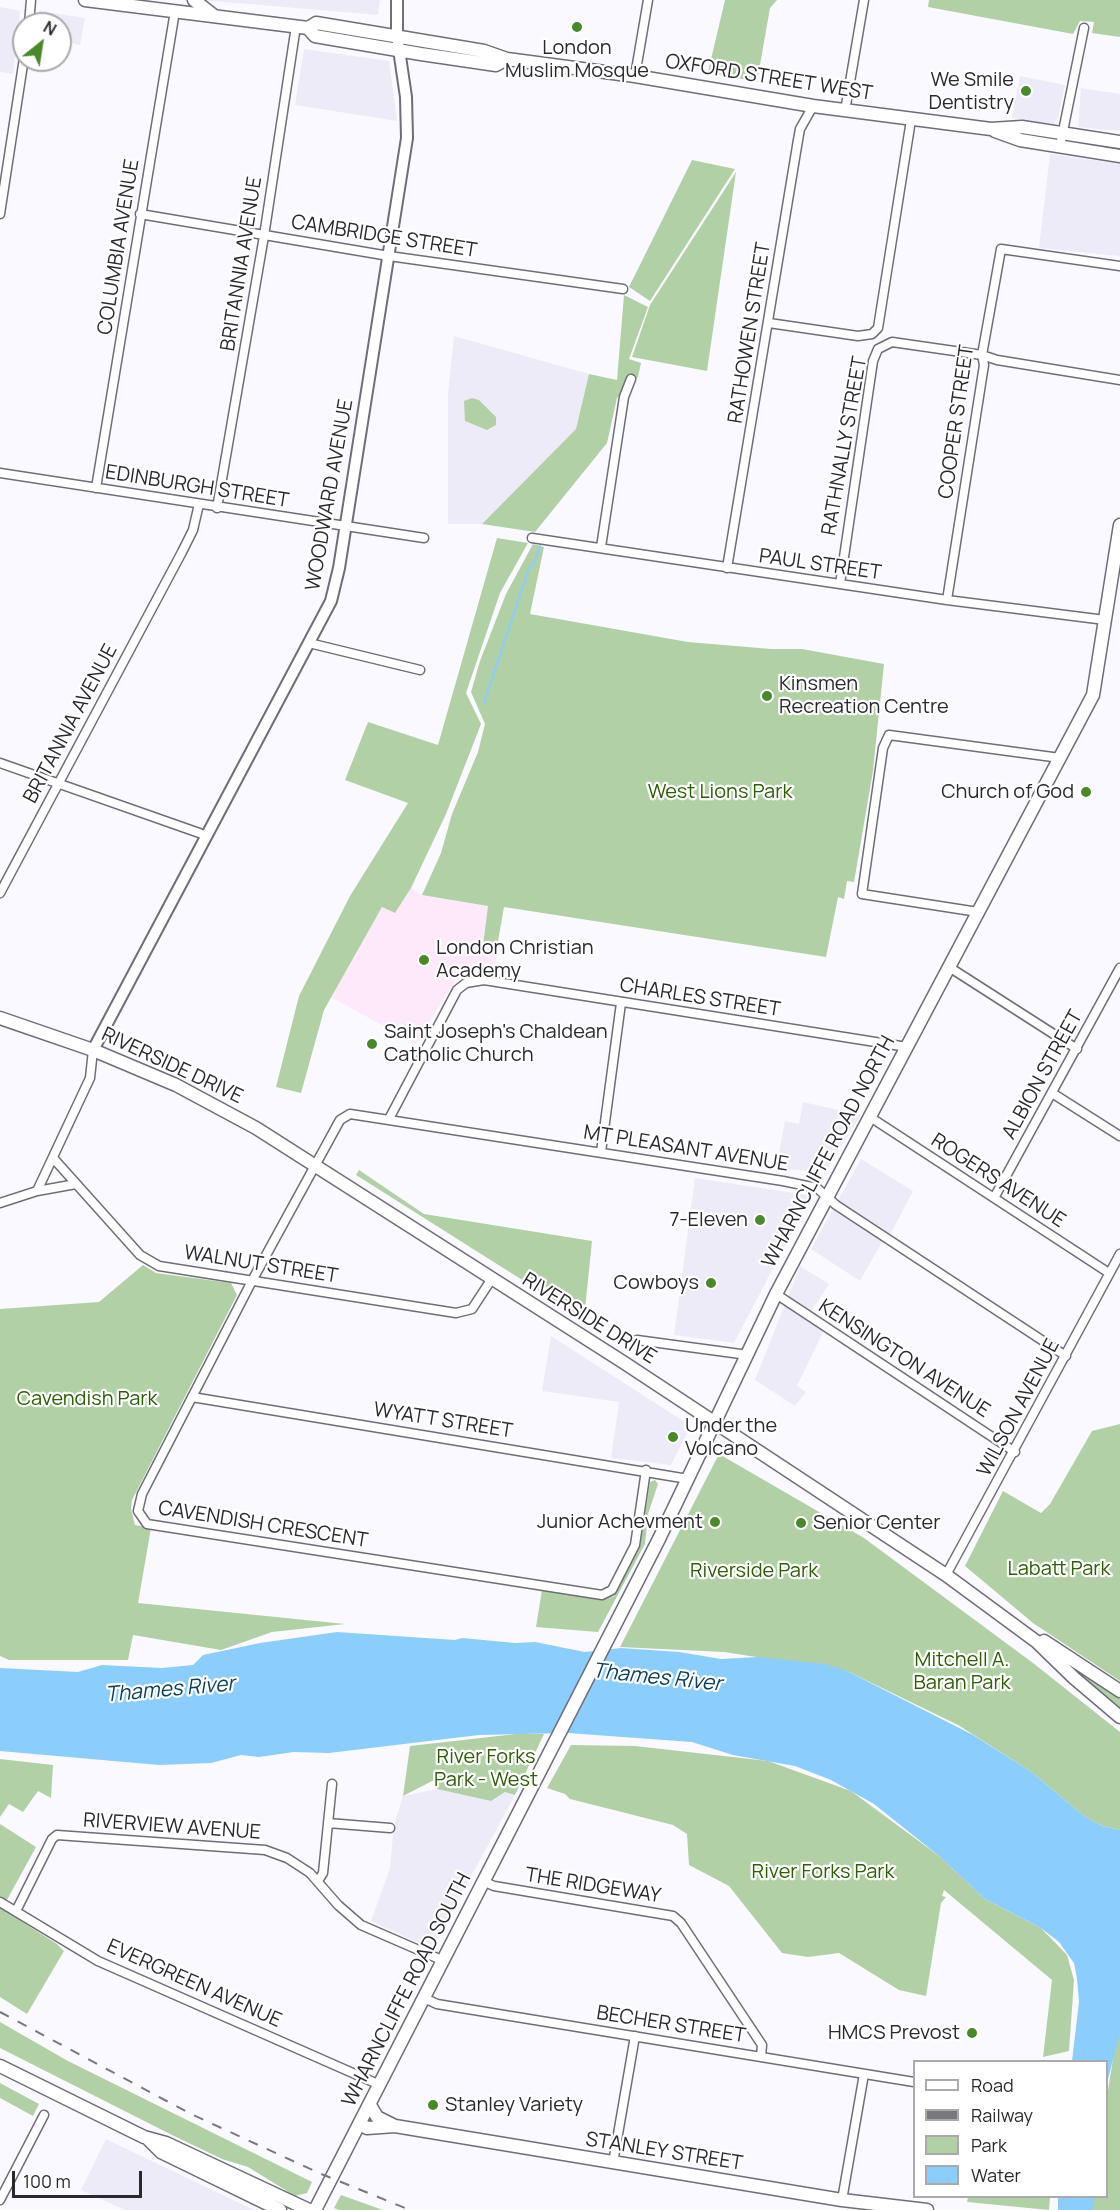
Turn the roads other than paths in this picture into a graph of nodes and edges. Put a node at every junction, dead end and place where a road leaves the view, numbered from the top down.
1 (85, 0) edge
2 (194, 0) edge
3 (397, 0) edge
4 (648, 0) edge
5 (864, 0) edge
6 (175, 11) junction
7 (214, 16) junction
8 (302, 27) junction
9 (1084, 28) dead end
10 (397, 43) junction
11 (22, 72) edge
12 (635, 76) junction
13 (813, 106) junction
14 (845, 111) junction
15 (911, 120) junction
16 (991, 129) junction
17 (1063, 133) junction
18 (1120, 142) edge
19 (1060, 146) junction
20 (1120, 156) edge
21 (0, 214) edge
22 (140, 214) junction
23 (264, 236) junction
24 (389, 256) junction
25 (1120, 266) edge
26 (623, 289) dead end
27 (769, 323) junction
28 (982, 355) junction
29 (631, 378) dead end
30 (1120, 380) edge
31 (0, 473) edge
32 (96, 488) junction
33 (199, 504) junction
34 (218, 508) junction
35 (1120, 525) edge
36 (345, 527) junction
37 (424, 538) dead end
38 (532, 538) dead end
39 (601, 547) junction
40 (1117, 561) edge
41 (727, 568) junction
42 (840, 584) junction
43 (947, 600) junction
44 (1105, 620) junction
45 (309, 643) junction
46 (420, 670) dead end
47 (1060, 758) junction
48 (0, 763) edge
49 (58, 783) junction
50 (206, 835) junction
51 (0, 893) edge
52 (978, 912) junction
53 (949, 967) junction
54 (1120, 968) edge
55 (621, 1003) junction
56 (0, 1018) edge
57 (907, 1047) junction
58 (1077, 1049) junction
59 (93, 1050) junction
60 (1052, 1093) junction
61 (870, 1117) junction
62 (389, 1119) junction
63 (1120, 1136) edge
64 (602, 1152) junction
65 (54, 1158) junction
66 (314, 1166) junction
67 (76, 1184) junction
68 (36, 1191) junction
69 (828, 1196) junction
70 (994, 1198) junction
71 (0, 1203) edge
72 (1120, 1254) edge
73 (1114, 1270) edge
74 (253, 1279) junction
75 (491, 1280) junction
76 (776, 1294) junction
77 (637, 1340) dead end
78 (748, 1355) junction
79 (1066, 1356) junction
80 (192, 1397) junction
81 (716, 1423) junction
82 (1015, 1452) junction
83 (646, 1470) junction
84 (688, 1479) junction
85 (946, 1575) junction
86 (1037, 1642) junction
87 (1120, 1691) edge
88 (1120, 1717) edge
89 (332, 1784) dead end
90 (533, 1787) joint
91 (328, 1823) junction
92 (390, 1828) dead end
93 (318, 1881) junction
94 (485, 1882) junction
95 (0, 1902) edge
96 (16, 1911) junction
97 (444, 1961) junction
98 (424, 1998) junction
99 (635, 2036) junction
100 (761, 2057) junction
101 (0, 2066) edge
102 (864, 2074) junction
103 (913, 2082) edge
104 (381, 2085) junction
105 (370, 2105) junction
106 (44, 2115) dead end
107 (360, 2124) junction
108 (395, 2126) junction
109 (144, 2137) junction
110 (613, 2163) junction
111 (0, 2200) edge
112 (842, 2200) junction
113 (280, 2210) edge
114 (309, 2210) edge
115 (315, 2210) edge
116 (927, 2210) edge

1 - 6 main road, OXFORD STREET WEST
2 - 7 main road
3 - 10 street, WOODWARD AVENUE
4 - 12 street
5 - 14 street
6 - 7 main road, OXFORD STREET WEST
6 - 22 street, COLUMBIA AVENUE
7 - 8 main road, OXFORD STREET WEST
8 - 10 main road, OXFORD STREET WEST
8 - 23 street, BRITANNIA AVENUE
9 - 17 street
10 - 12 main road, OXFORD STREET WEST
10 - 24 street, WOODWARD AVENUE
11 - 21 street
12 - 13 main road, OXFORD STREET WEST
13 - 14 main road, OXFORD STREET WEST
13 - 27 street, RATHOWEN STREET
14 - 15 main road, OXFORD STREET WEST
15 - 16 main road, OXFORD STREET WEST
15 - 27 street, RATHNALLY STREET
16 - 17 main road, OXFORD STREET WEST
16 - 19 main road, OXFORD STREET WEST
17 - 18 main road, OXFORD STREET WEST
17 - 19 street
19 - 20 main road, OXFORD STREET WEST
22 - 23 street, CAMBRIDGE STREET
22 - 32 street, COLUMBIA AVENUE
23 - 24 street, CAMBRIDGE STREET
23 - 34 street, BRITANNIA AVENUE
24 - 26 street, CAMBRIDGE STREET
24 - 36 street, WOODWARD AVENUE
25 - 28 street, COOPER STREET
27 - 41 street, RATHOWEN STREET
28 - 30 street
28 - 42 street, RATHNALLY STREET
28 - 43 street, COOPER STREET
29 - 39 street
31 - 32 street, EDINBURGH STREET
32 - 33 street, EDINBURGH STREET
33 - 34 street, EDINBURGH STREET
33 - 49 street, BRITANNIA AVENUE
34 - 36 street, EDINBURGH STREET
35 - 40 main road, WHARNCLIFFE ROAD NORTH
36 - 37 street, EDINBURGH STREET
36 - 45 street, WOODWARD AVENUE
38 - 39 street, PAUL STREET
39 - 41 street, PAUL STREET
40 - 44 main road, WHARNCLIFFE ROAD NORTH
41 - 42 street, PAUL STREET
42 - 43 street, PAUL STREET
43 - 44 street, PAUL STREET
44 - 47 main road, WHARNCLIFFE ROAD NORTH
45 - 46 street
45 - 50 street, WOODWARD AVENUE
47 - 52 main road, WHARNCLIFFE ROAD NORTH
47 - 52 street
48 - 49 street
49 - 50 street
49 - 51 street, BRITANNIA AVENUE
50 - 59 street, WOODWARD AVENUE
52 - 53 main road, WHARNCLIFFE ROAD NORTH
53 - 57 main road, WHARNCLIFFE ROAD NORTH
53 - 58 street
54 - 58 street, ALBION STREET
55 - 57 street, CHARLES STREET
55 - 62 street, CHARLES STREET
55 - 64 street
56 - 59 main road, RIVERSIDE DRIVE
57 - 61 main road, WHARNCLIFFE ROAD NORTH
58 - 60 street, ALBION STREET
59 - 65 street
59 - 66 main road, RIVERSIDE DRIVE
60 - 63 street
60 - 70 street, ALBION STREET
61 - 69 main road, WHARNCLIFFE ROAD NORTH
61 - 70 street, ROGERS AVENUE
62 - 64 street, MT PLEASANT AVENUE
62 - 66 street, MT PLEASANT AVENUE
64 - 69 street, MT PLEASANT AVENUE
65 - 67 street, WALNUT STREET
65 - 68 street
66 - 74 street, CAVENDISH CRESCENT
66 - 75 main road, RIVERSIDE DRIVE
67 - 68 street
67 - 74 street, WALNUT STREET
68 - 71 street
69 - 76 main road, WHARNCLIFFE ROAD NORTH
69 - 79 street, MT PLEASANT AVENUE
70 - 73 street, ROGERS AVENUE
72 - 73 street, WILSON AVENUE
73 - 79 street, WILSON AVENUE
74 - 75 street, WALNUT STREET
74 - 80 street, CAVENDISH CRESCENT
75 - 81 main road, RIVERSIDE DRIVE
76 - 78 main road, WHARNCLIFFE ROAD NORTH
76 - 82 street, KENSINGTON AVENUE
77 - 78 street
78 - 81 main road, WHARNCLIFFE ROAD NORTH
79 - 82 street, WILSON AVENUE
80 - 83 street, WYATT STREET
80 - 83 street, CAVENDISH CRESCENT
81 - 84 main road, WHARNCLIFFE ROAD NORTH
81 - 85 main road, RIVERSIDE DRIVE
82 - 85 street, WILSON AVENUE
83 - 84 street, WYATT STREET
84 - 90 main road, WHARNCLIFFE ROAD NORTH
85 - 86 main road, RIVERSIDE DRIVE
86 - 87 main road
86 - 88 main road, RIVERSIDE DRIVE
89 - 91 street
90 - 94 main road, WHARNCLIFFE ROAD SOUTH
91 - 92 street
91 - 93 street
93 - 96 street, RIVERVIEW AVENUE
93 - 97 street, RIVERVIEW AVENUE
94 - 97 main road, WHARNCLIFFE ROAD SOUTH
94 - 100 street, THE RIDGEWAY
95 - 96 street, EVERGREEN AVENUE
96 - 104 street, EVERGREEN AVENUE
97 - 98 main road, WHARNCLIFFE ROAD SOUTH
98 - 99 street, BECHER STREET
98 - 104 main road, WHARNCLIFFE ROAD SOUTH
99 - 100 street, BECHER STREET
99 - 110 street
100 - 102 street, BECHER STREET
101 - 109 main road
102 - 103 street, BECHER STREET
102 - 112 street
104 - 105 main road, WHARNCLIFFE ROAD SOUTH
105 - 107 main road, WHARNCLIFFE ROAD SOUTH
105 - 108 main road, STANLEY STREET
106 - 111 street
107 - 108 main road, STANLEY STREET
107 - 115 main road, WHARNCLIFFE ROAD SOUTH
108 - 110 main road, STANLEY STREET
109 - 113 main road
109 - 114 main road
110 - 112 main road, STANLEY STREET
112 - 116 main road, STANLEY STREET

